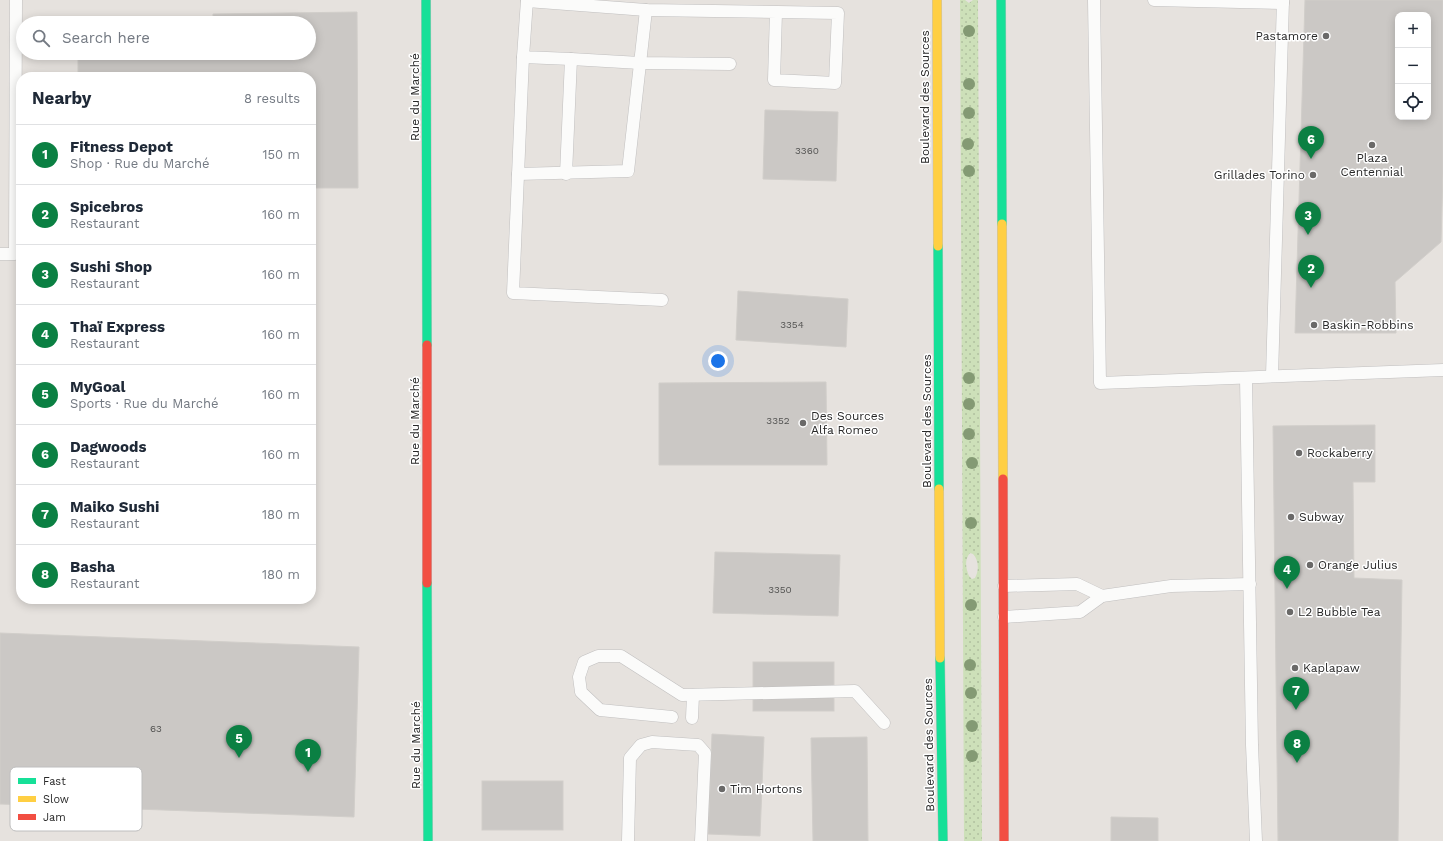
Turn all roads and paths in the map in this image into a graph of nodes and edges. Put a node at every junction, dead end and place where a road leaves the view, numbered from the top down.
1 (16, 0) edge
2 (426, 0) edge
3 (527, 0) edge
4 (937, 0) edge
5 (1001, 0) edge
6 (1094, 0) edge
7 (1154, 0) edge
8 (1283, 2) edge
9 (646, 10) junction
10 (776, 12) junction
11 (523, 57) junction
12 (571, 59) junction
13 (640, 63) junction
14 (730, 64) dead end
15 (518, 174) junction
16 (566, 174) junction
17 (0, 254) edge
18 (662, 300) dead end
19 (1443, 370) edge
20 (1272, 376) junction
21 (1246, 378) junction
22 (1250, 584) junction
23 (1004, 586) junction
24 (1102, 596) junction
25 (1004, 617) junction
26 (693, 695) junction
27 (672, 717) dead end
28 (692, 718) dead end
29 (884, 723) dead end
30 (428, 841) edge
31 (628, 841) edge
32 (701, 841) edge
33 (943, 841) edge
34 (1004, 841) edge
35 (1256, 841) edge

1 - 17 lane
2 - 30 main road, Rue du Marché
3 - 9 lane
3 - 11 lane
4 - 33 main road, Boulevard des Sources
5 - 23 main road
6 - 21 lane
7 - 8 lane
8 - 20 lane
9 - 10 lane
9 - 13 lane
10 - 10 lane
11 - 12 lane
11 - 15 lane
12 - 13 lane
12 - 16 lane
13 - 14 lane
13 - 16 lane
15 - 16 lane
15 - 18 lane
19 - 20 lane
20 - 21 lane
21 - 22 lane
22 - 24 lane
22 - 35 lane
23 - 24 lane
23 - 25 main road
24 - 25 lane
25 - 34 main road
26 - 27 lane
26 - 28 lane
26 - 29 lane
31 - 32 lane

